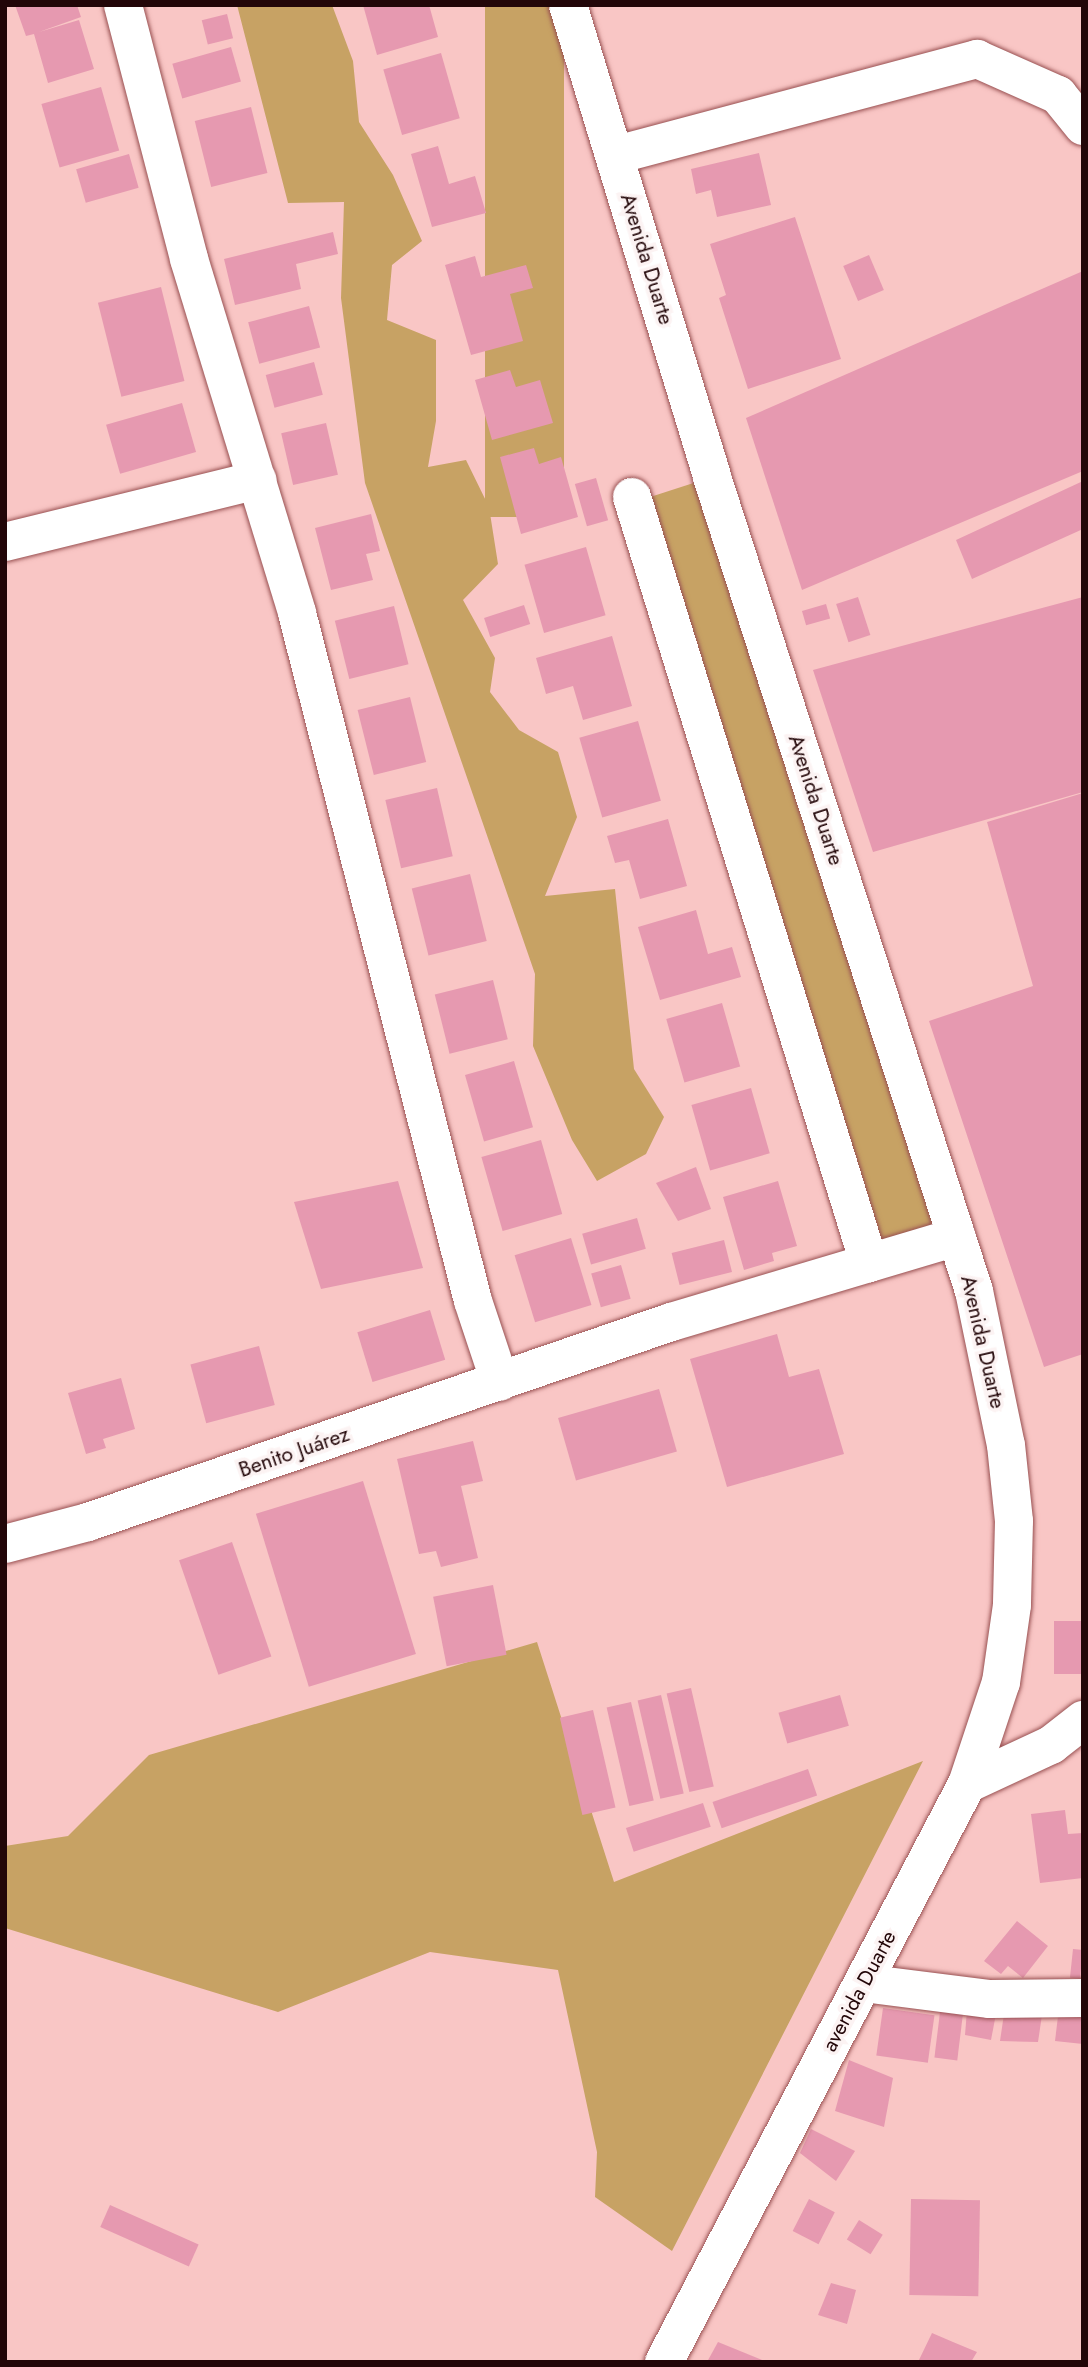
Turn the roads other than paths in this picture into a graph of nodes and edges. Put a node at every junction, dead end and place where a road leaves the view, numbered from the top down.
1 (123, 5) edge
2 (568, 5) edge
3 (1083, 126) edge
4 (615, 155) junction
5 (257, 480) junction
6 (632, 497) dead end
7 (5, 542) edge
8 (957, 1237) junction
9 (869, 1263) junction
10 (500, 1382) junction
11 (5, 1544) edge
12 (1012, 1605) joint
13 (1083, 1720) edge
14 (967, 1784) junction
15 (863, 1983) junction
16 (1083, 1998) edge
17 (664, 2362) edge

1 - 5 main road
2 - 4 main road, Avenida Duarte
3 - 4 main road
4 - 8 main road, Avenida Duarte
5 - 7 main road
5 - 10 main road
6 - 9 main road
8 - 9 main road, Benito Juárez
8 - 12 main road, Avenida Duarte
9 - 10 main road, Benito Juárez
10 - 11 main road, Benito Juárez
12 - 14 main road, avenida Duarte
13 - 14 main road
14 - 15 main road, avenida Duarte
15 - 16 main road
15 - 17 main road, avenida Duarte

